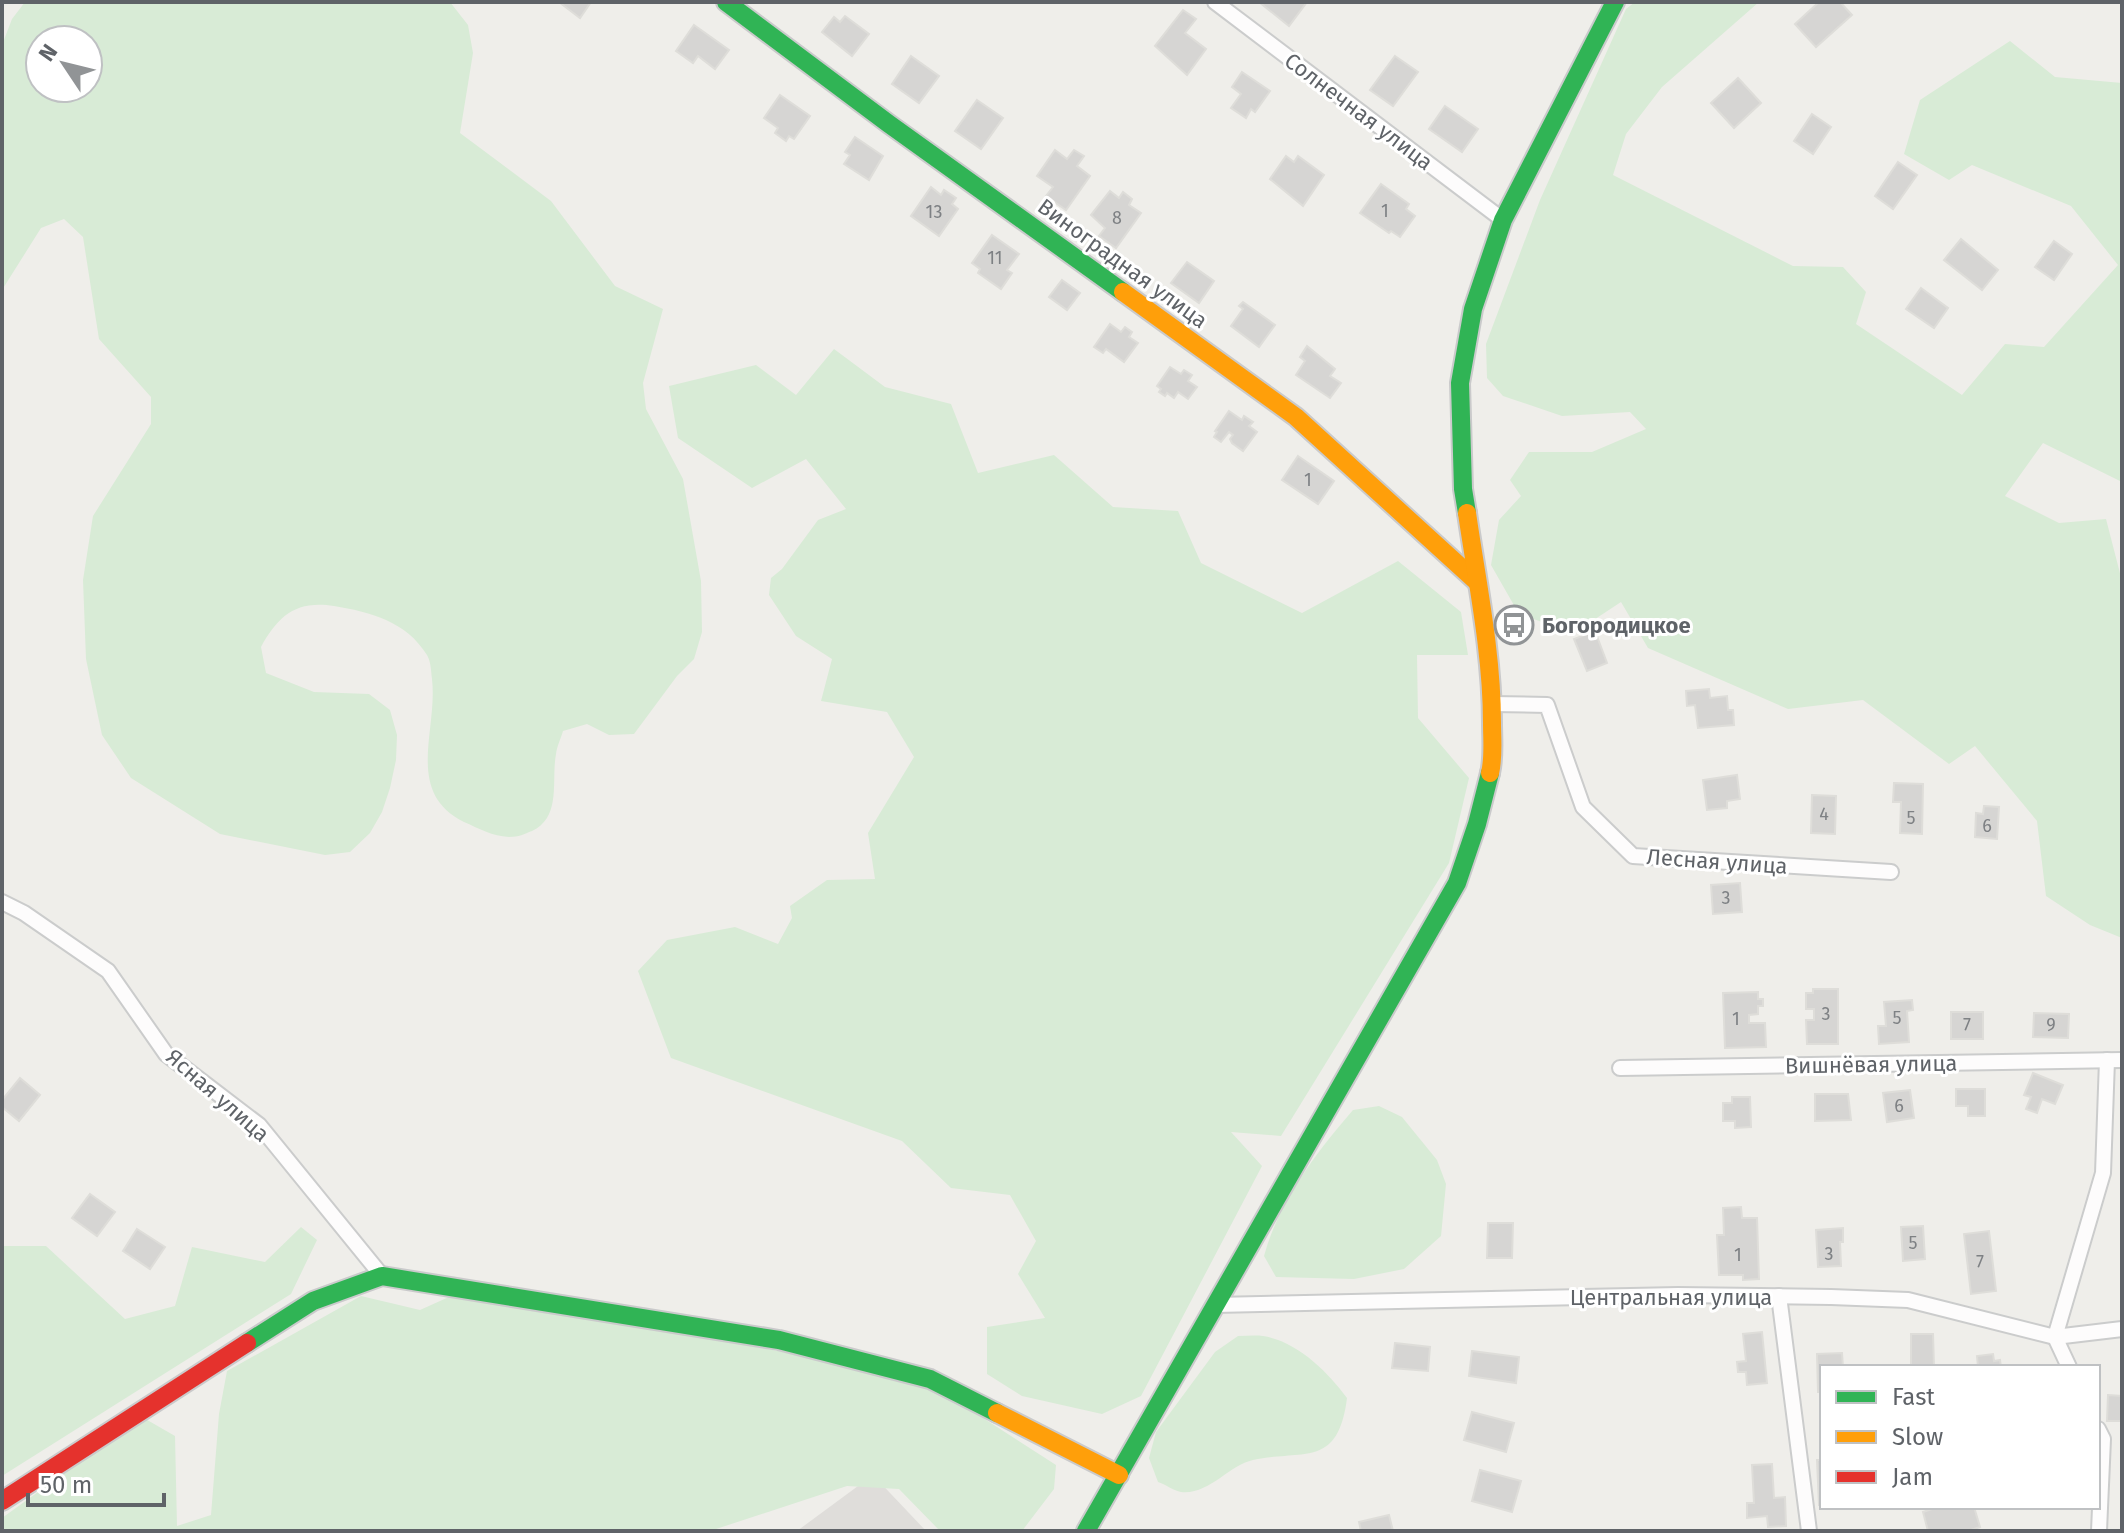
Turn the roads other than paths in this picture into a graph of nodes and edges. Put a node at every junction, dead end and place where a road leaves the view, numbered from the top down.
1 (726, 2) edge
2 (1215, 2) edge
3 (1615, 2) edge
4 (1503, 220) junction
5 (1476, 581) junction
6 (1492, 704) junction
7 (1891, 872) dead end
8 (2, 902) edge
9 (2114, 1060) edge
10 (1620, 1068) dead end
11 (382, 1276) junction
12 (1779, 1296) junction
13 (1215, 1305) junction
14 (2122, 1329) edge
15 (2055, 1337) junction
16 (2068, 1365) edge
17 (2100, 1433) edge
18 (1119, 1475) junction
19 (2, 1501) edge
20 (2100, 1508) edge
21 (2100, 1509) edge
22 (1086, 1531) edge
23 (1809, 1531) edge
24 (2099, 1531) edge

1 - 5 street, Виноградная улица
2 - 4 street, Солнечная улица
3 - 4 street
4 - 5 street
5 - 6 street
6 - 7 street, Лесная улица
6 - 13 street
8 - 11 street, Ясная улица
9 - 10 street, Вишнёвая улица
9 - 15 street
11 - 18 street
11 - 19 street
12 - 13 street, Центральная улица
12 - 15 street, Центральная улица
12 - 23 street
13 - 18 street
14 - 15 street, Центральная улица
15 - 16 street
17 - 20 street
18 - 22 street
21 - 24 street

